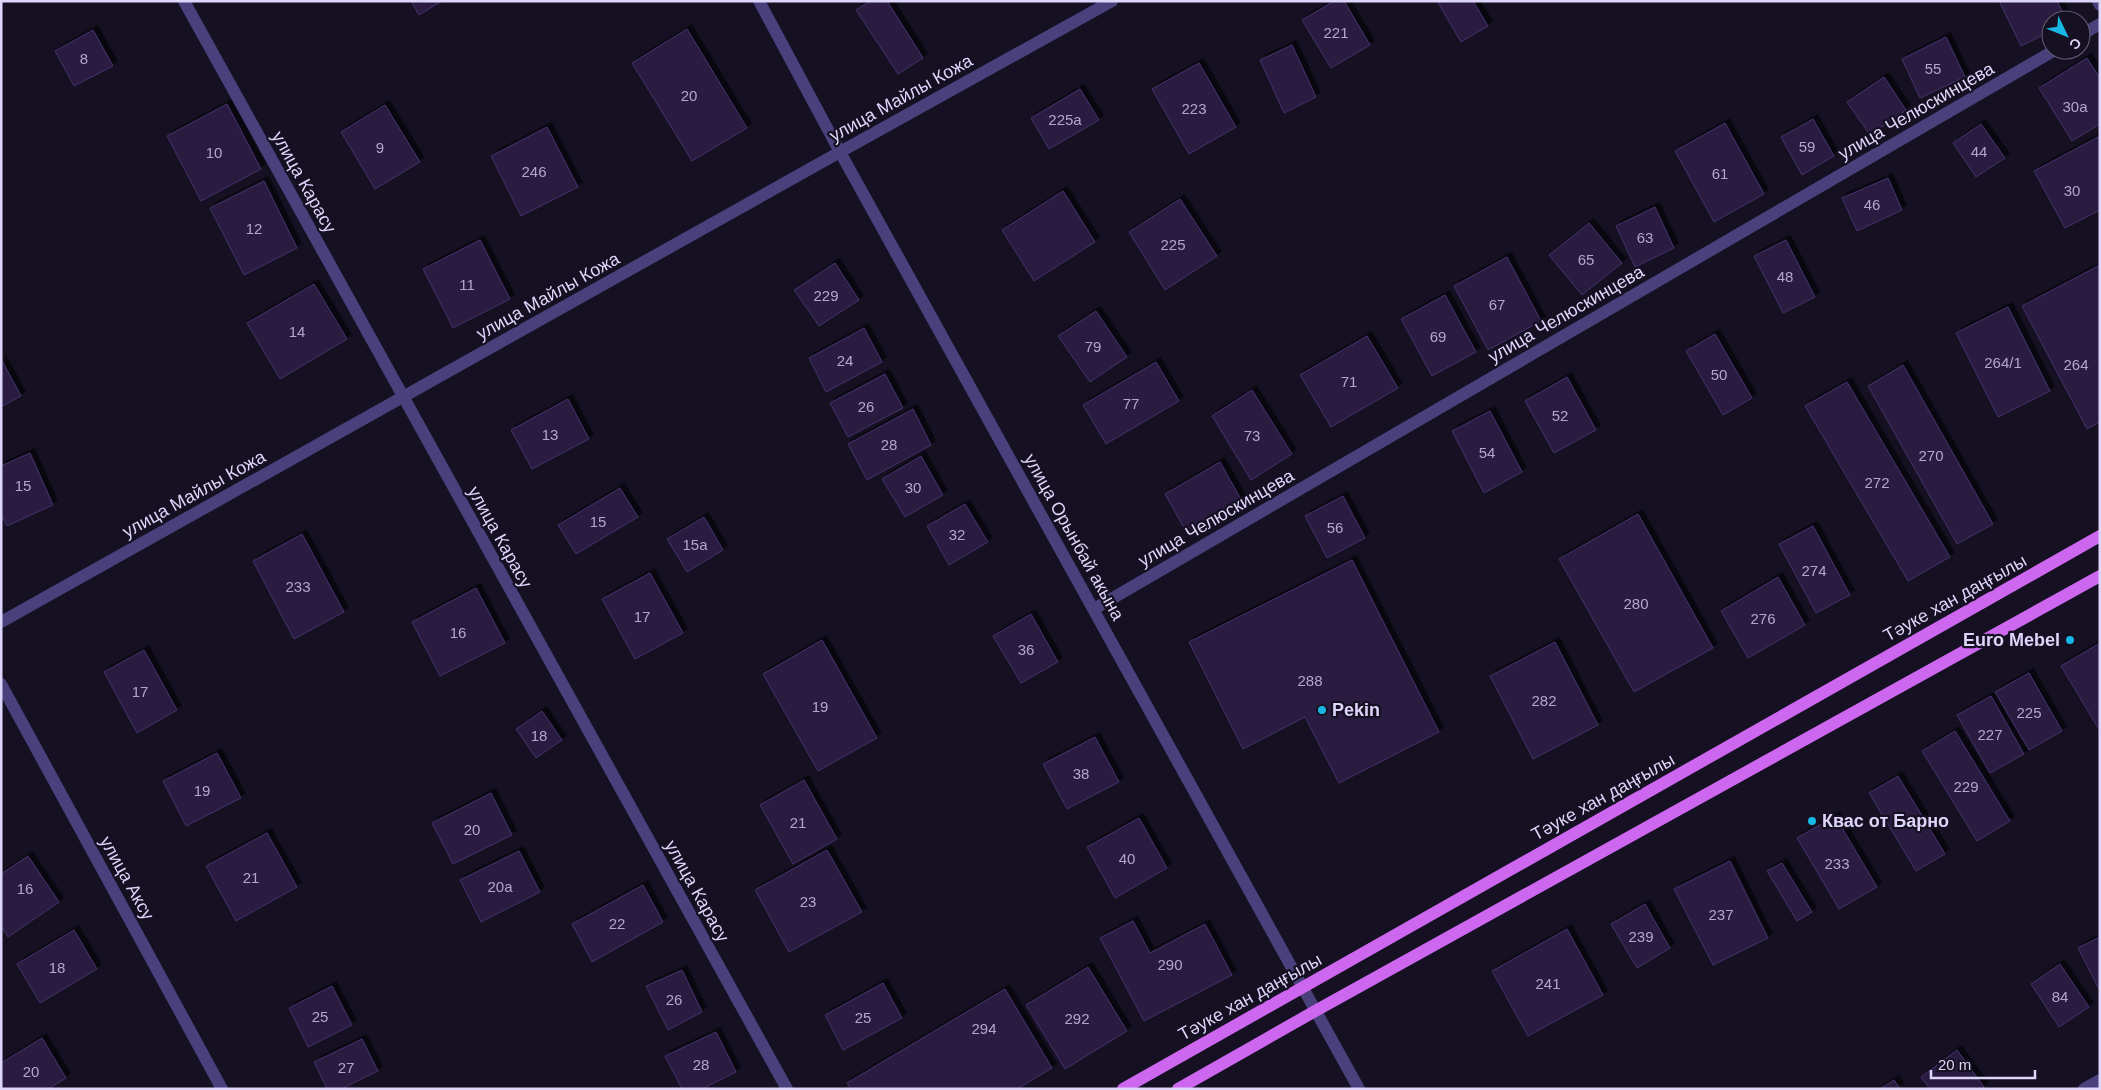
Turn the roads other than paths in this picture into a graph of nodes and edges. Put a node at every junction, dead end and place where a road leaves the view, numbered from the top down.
1 (184, 1) edge
2 (759, 1) edge
3 (1112, 1) edge
4 (2098, 1) edge
5 (2100, 5) edge
6 (2041, 58) edge
7 (840, 152) junction
8 (403, 397) junction
9 (2100, 536) edge
10 (2100, 576) edge
11 (1094, 609) junction
12 (1, 622) edge
13 (1, 684) edge
14 (1304, 986) junction
15 (1317, 1010) junction
16 (2100, 1080) edge
17 (222, 1089) edge
18 (787, 1089) edge
19 (1123, 1089) edge
20 (1178, 1089) edge
21 (1359, 1089) edge
22 (2084, 1089) edge

1 - 8 street, улица Карасу
2 - 7 street, улица Орынбай акына
3 - 7 street, улица Майлы Кожа
4 - 5 street
6 - 11 street, улица Челюскинцева
7 - 8 street, улица Майлы Кожа
7 - 11 street, улица Орынбай акына
8 - 12 street, улица Майлы Кожа
8 - 18 street, улица Карасу
9 - 14 main road, Тәуке хан даңғылы
10 - 15 main road
11 - 14 street, улица Орынбай акына
13 - 17 street, улица Аксу
14 - 15 street, улица Орынбай акына
14 - 19 main road, Тәуке хан даңғылы
15 - 20 main road
15 - 21 street, улица Орынбай акына
16 - 22 street

